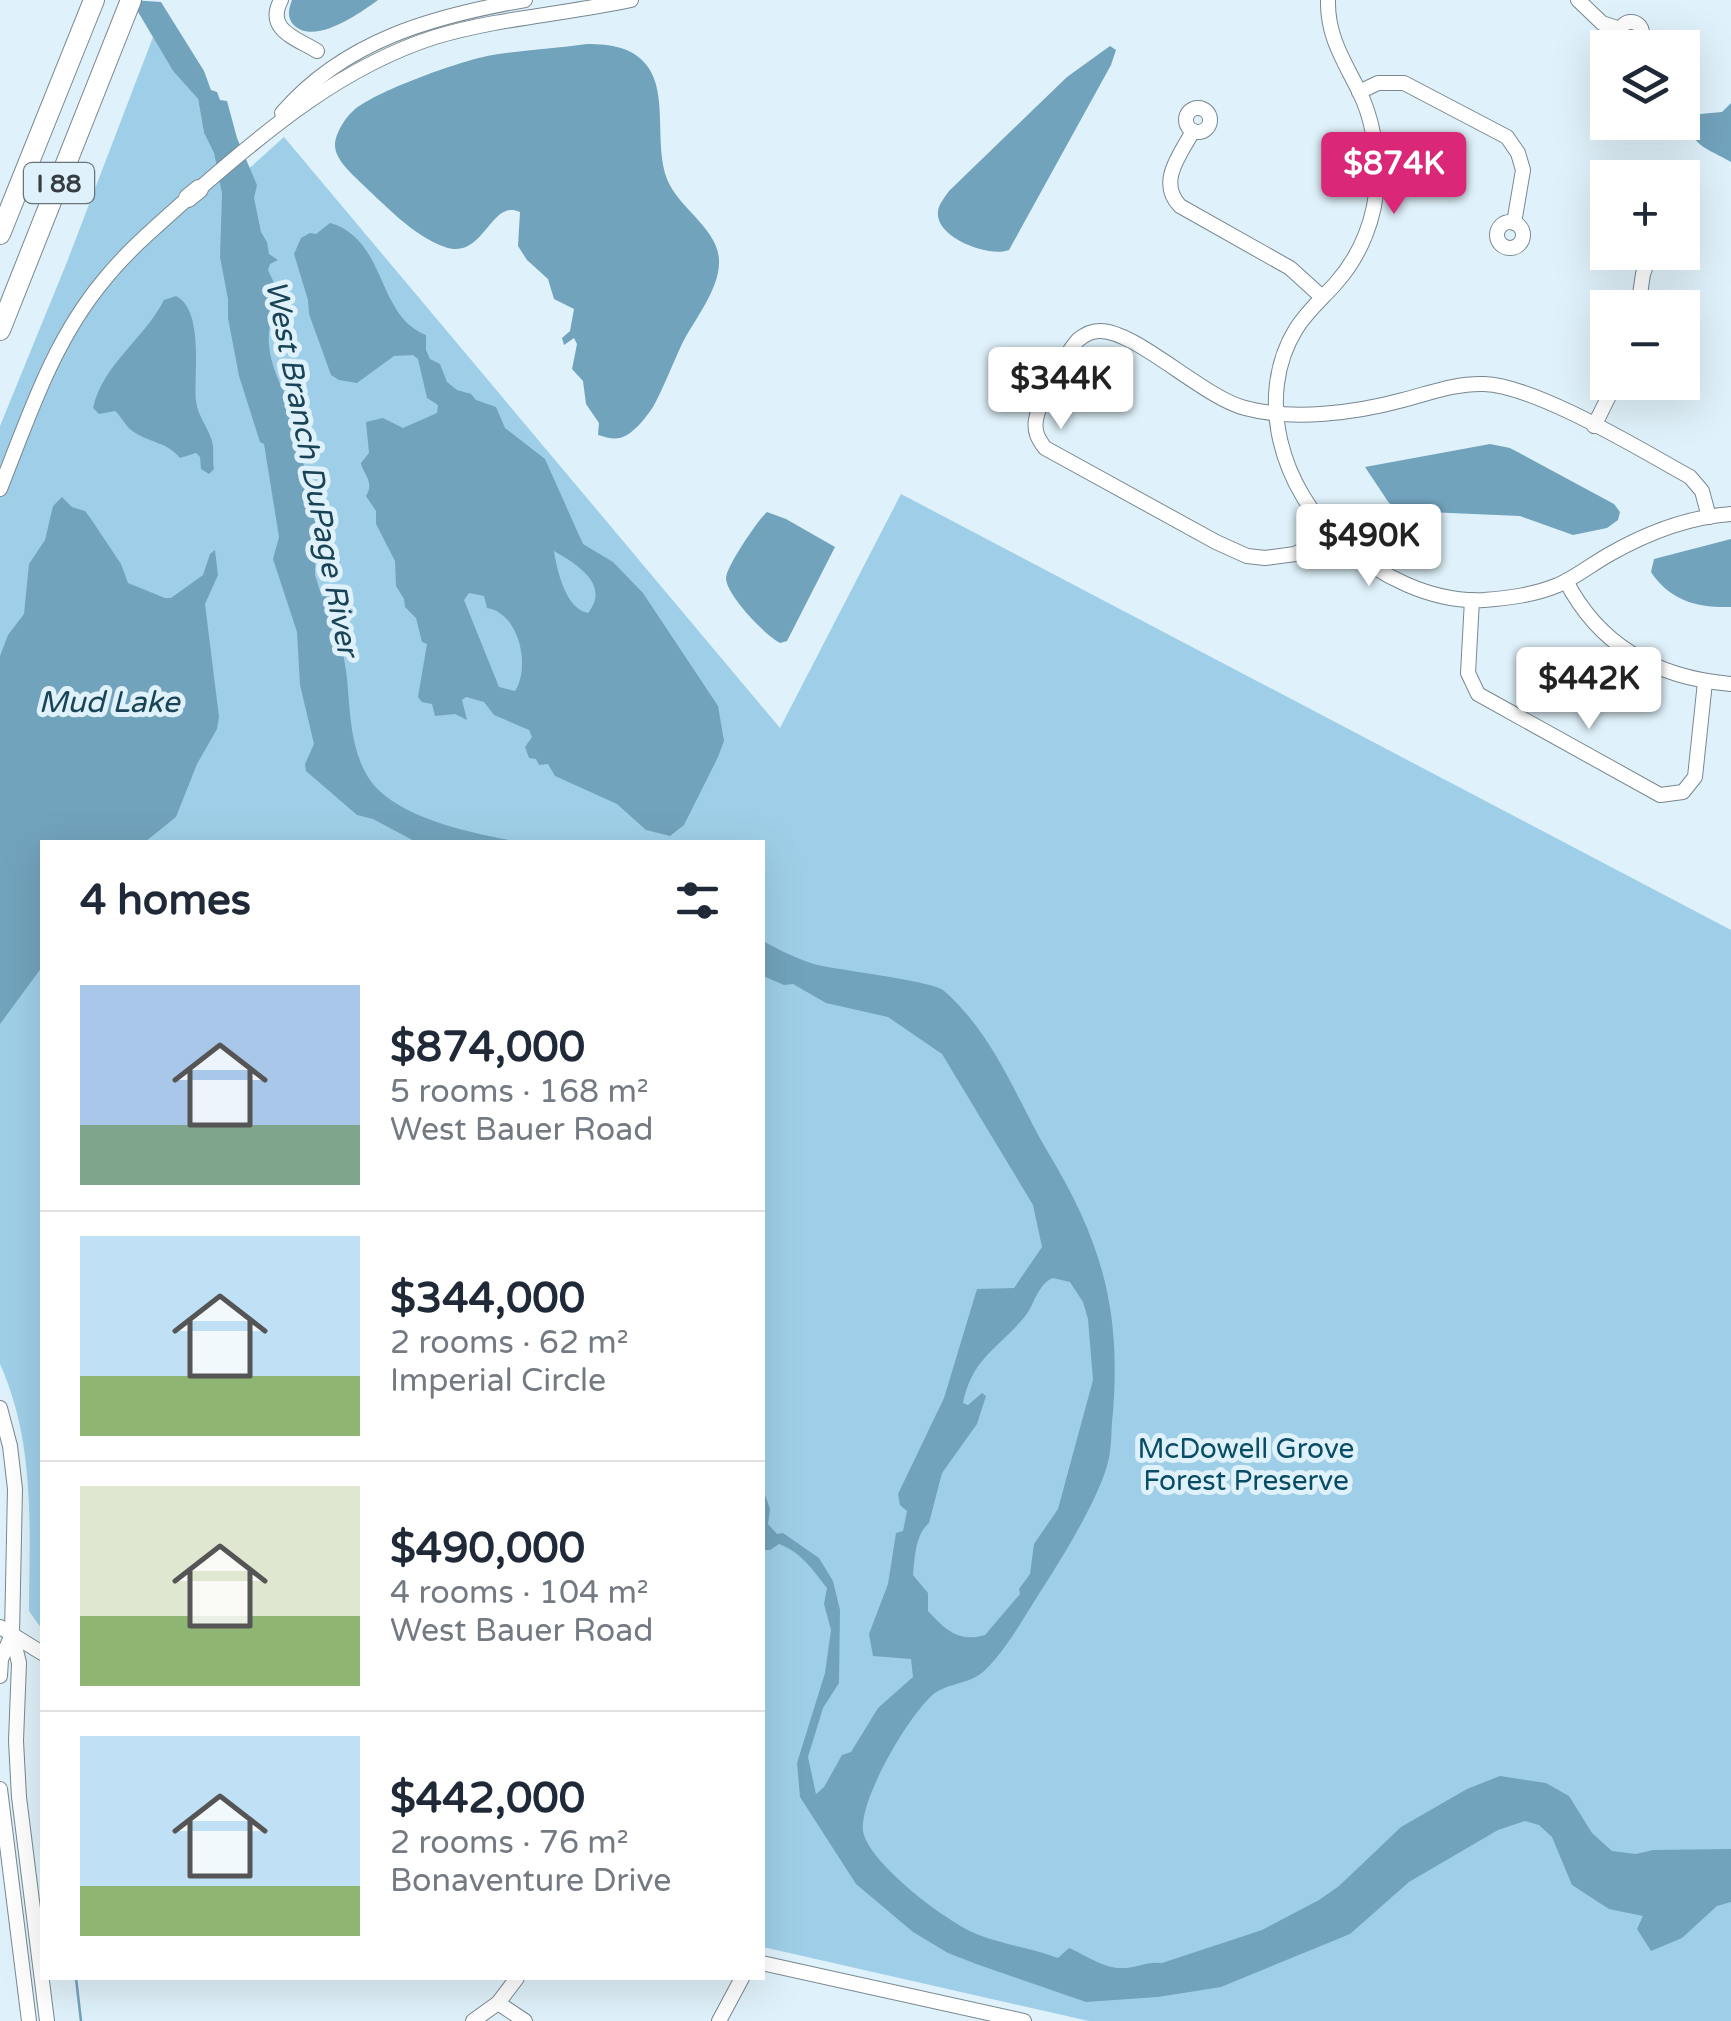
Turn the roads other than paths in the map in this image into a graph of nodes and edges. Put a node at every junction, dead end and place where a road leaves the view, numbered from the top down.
1 (94, 0) edge
2 (130, 0) edge
3 (282, 0) edge
4 (526, 0) edge
5 (630, 0) edge
6 (1328, 0) edge
7 (1578, 0) edge
8 (1620, 29) dead end
9 (317, 52) dead end
10 (1359, 92) junction
11 (1193, 131) dead end
12 (263, 134) junction
13 (1514, 223) dead end
14 (0, 234) edge
15 (1322, 297) junction
16 (0, 330) edge
17 (1607, 400) edge
18 (1276, 413) junction
19 (1594, 426) junction
20 (0, 489) edge
21 (1731, 514) edge
22 (1709, 517) junction
23 (1332, 534) junction
24 (1566, 581) junction
25 (1472, 600) junction
26 (1705, 682) junction
27 (1731, 684) edge
28 (0, 1408) edge
29 (6, 1630) edge
30 (40, 1652) edge
31 (0, 1676) edge
32 (0, 1790) edge
33 (40, 1961) edge
34 (765, 1964) edge
35 (43, 1980) edge
36 (515, 1980) edge
37 (741, 1980) edge
38 (498, 2003) junction
39 (984, 2017) edge
40 (29, 2021) edge
41 (48, 2021) edge
42 (473, 2021) edge
43 (524, 2021) edge
44 (719, 2021) edge
45 (1024, 2021) edge

1 - 14 highway, I 88
2 - 16 highway, I 88
3 - 9 street
4 - 12 street
5 - 12 street
6 - 10 street
7 - 8 street
10 - 13 street
10 - 15 street
11 - 15 street
12 - 20 street
15 - 18 street
17 - 19 street
18 - 19 street
18 - 23 street
18 - 23 street
19 - 22 street
21 - 22 street
22 - 24 street
23 - 25 street
24 - 25 street
24 - 26 street
25 - 26 street
26 - 27 street
28 - 29 street
29 - 30 street
29 - 31 street
29 - 33 street
32 - 40 street
34 - 39 street
35 - 41 street
36 - 38 street
37 - 44 street
38 - 42 street
38 - 43 street
39 - 45 street

